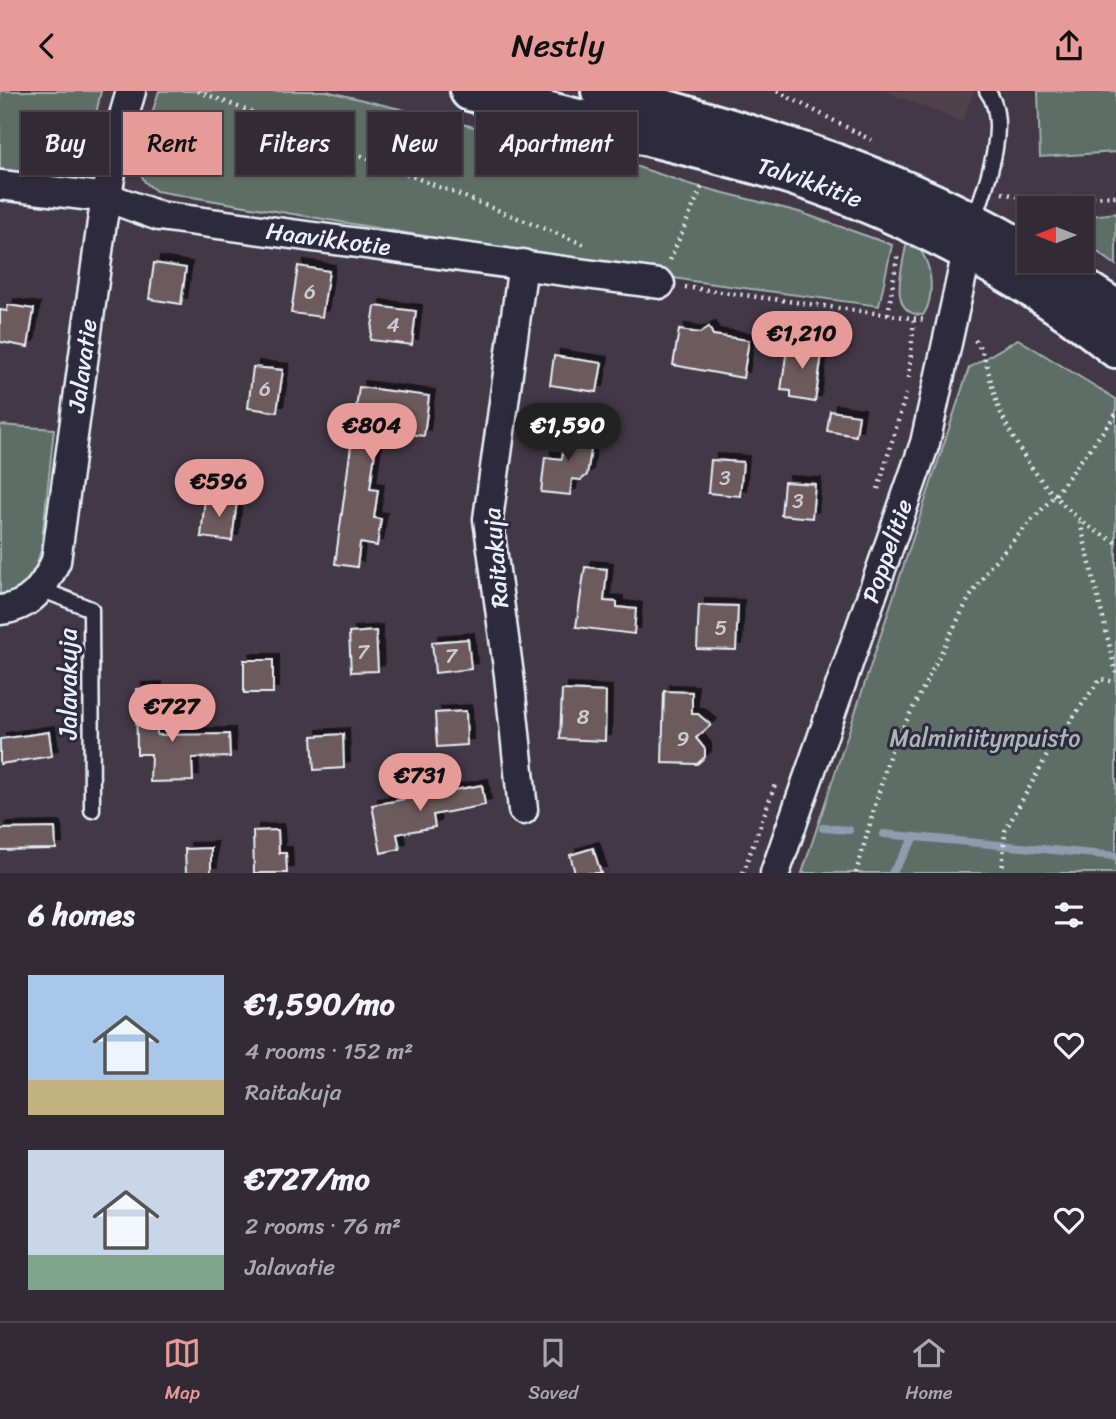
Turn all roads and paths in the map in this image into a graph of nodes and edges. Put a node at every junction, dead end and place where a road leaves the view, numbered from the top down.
1 (131, 91) edge
2 (198, 91) edge
3 (470, 91) edge
4 (601, 91) edge
5 (777, 91) edge
6 (987, 91) edge
7 (880, 144) dead end
8 (702, 184) dead end
9 (0, 185) edge
10 (1116, 196) edge
11 (108, 198) junction
12 (975, 220) junction
13 (900, 242) dead end
14 (1017, 246) edge
15 (597, 249) dead end
16 (523, 264) junction
17 (1059, 273) edge
18 (660, 284) junction
19 (1116, 310) edge
20 (888, 314) junction
21 (950, 323) junction
22 (1116, 348) edge
23 (1116, 414) edge
24 (877, 492) dead end
25 (1055, 495) junction
26 (1079, 521) junction
27 (1116, 542) edge
28 (43, 590) junction
29 (0, 610) edge
30 (1116, 673) edge
31 (1116, 682) edge
32 (779, 771) dead end
33 (92, 810) dead end
34 (523, 810) dead end
35 (743, 873) edge
36 (775, 873) edge
37 (856, 873) edge
38 (1002, 873) edge

1 - 11 street, Jalavatie
2 - 15 path
3 - 12 main road, Talvikkitie
4 - 12 main road, Talvikkitie
5 - 7 path
6 - 12 lane
8 - 18 path
9 - 11 street, Haavikkotie
10 - 12 path
11 - 16 street, Haavikkotie
11 - 28 street, Jalavatie
12 - 14 main road, Talvikkitie
12 - 21 street, Poppelitie
12 - 22 main road, Talvikkitie
13 - 20 path
16 - 18 street, Haavikkotie
16 - 34 street, Raitakuja
17 - 19 main road
18 - 20 path
20 - 24 path
21 - 25 path
21 - 36 street, Poppelitie
23 - 25 path
25 - 26 path
25 - 37 path
26 - 27 path
26 - 30 path
28 - 29 street
28 - 33 lane, Jalavakuja
31 - 38 path
32 - 35 path

